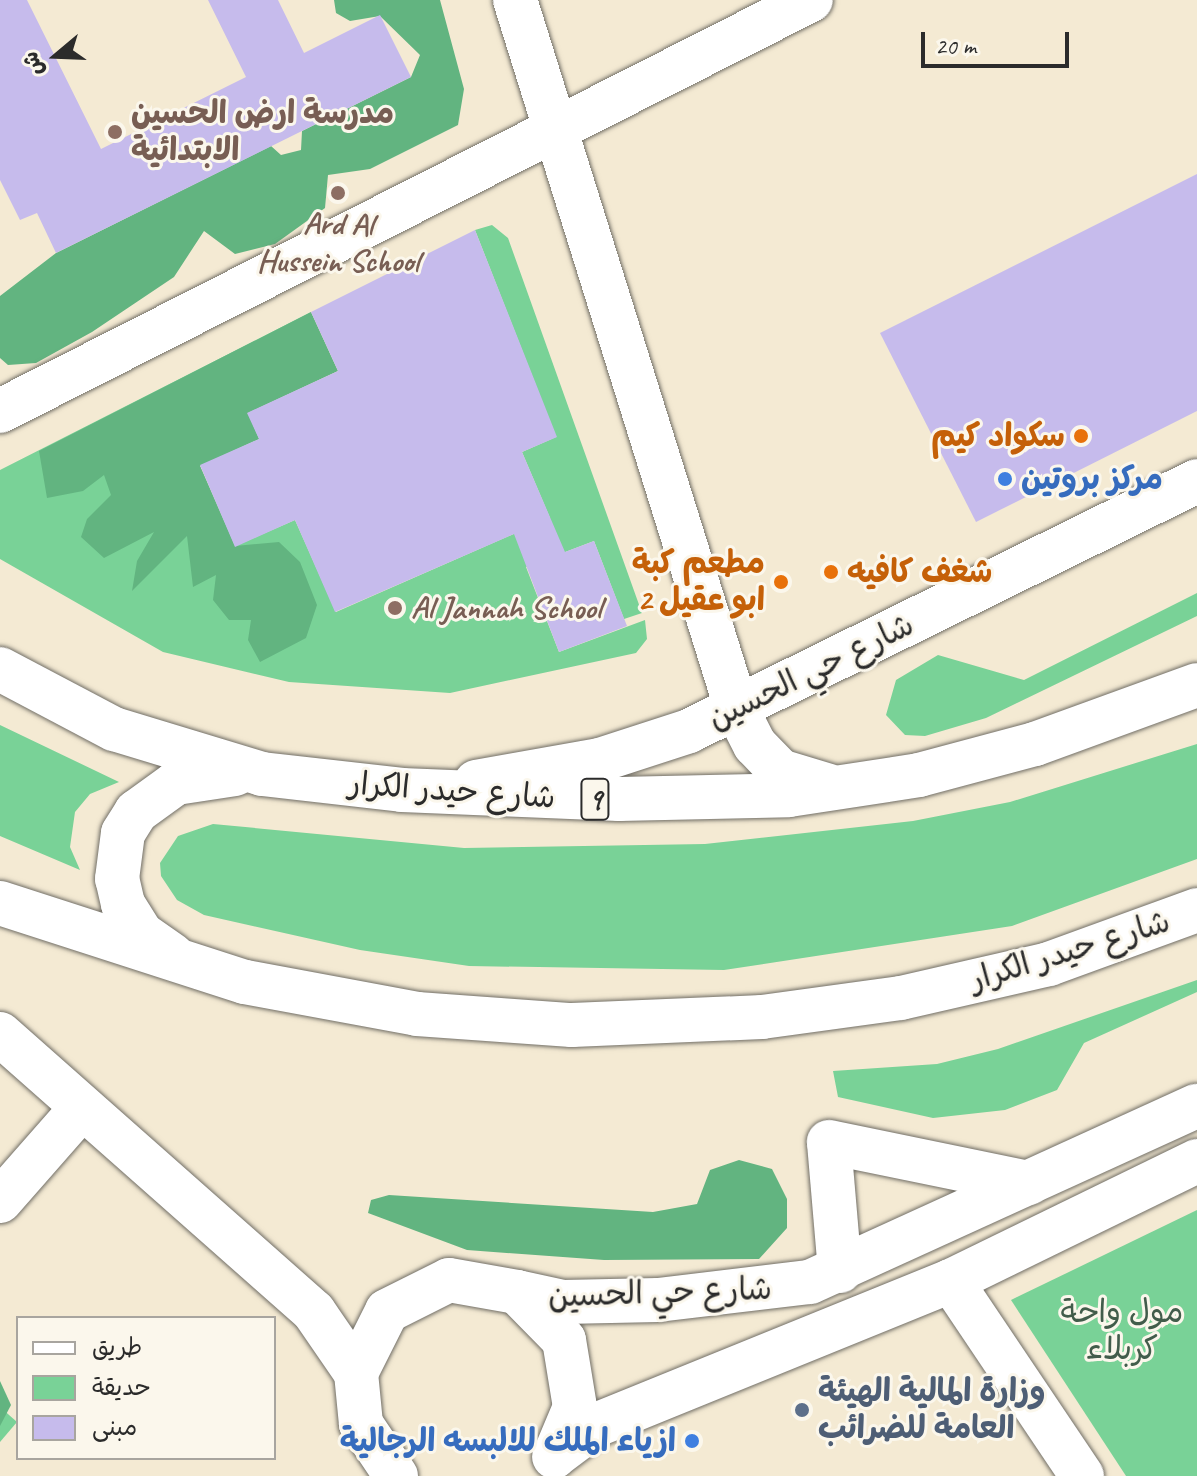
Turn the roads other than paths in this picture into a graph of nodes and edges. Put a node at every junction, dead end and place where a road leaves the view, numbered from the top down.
1 (515, 0) edge
2 (811, 0) edge
3 (553, 130) junction
4 (0, 411) edge
5 (1197, 481) edge
6 (0, 669) edge
7 (1197, 685) edge
8 (737, 710) junction
9 (262, 774) junction
10 (851, 788) junction
11 (402, 790) junction
12 (0, 903) edge
13 (1197, 910) edge
14 (214, 975) junction
15 (0, 1034) edge
16 (1197, 1106) edge
17 (80, 1110) junction
18 (1197, 1161) edge
19 (1029, 1183) junction
20 (0, 1201) edge
21 (840, 1271) junction
22 (951, 1281) junction
23 (517, 1292) junction
24 (356, 1373) junction
25 (368, 1459) edge
26 (546, 1466) edge
27 (396, 1476) edge
28 (1082, 1476) edge

1 - 3 main road
2 - 3 main road
3 - 4 main road
3 - 8 main road
5 - 8 main road, شارع حي الحسين
6 - 9 main road, شارع حيدر الكرار / 9
7 - 10 main road, شارع حيدر الكرار / 9
8 - 10 main road
8 - 11 main road, شارع حي الحسين
9 - 11 main road, شارع حيدر الكرار / 9
9 - 14 main road
10 - 11 main road, شارع حيدر الكرار / 9
12 - 14 main road, شارع حيدر الكرار
13 - 14 main road, شارع حيدر الكرار
15 - 17 main road
16 - 19 main road, شارع حي الحسين
17 - 20 main road
17 - 24 main road
18 - 22 main road, شارع حي الحسين
19 - 21 main road, شارع حي الحسين
19 - 21 main road
21 - 23 main road, شارع حي الحسين
22 - 26 main road, شارع حي الحسين
22 - 28 main road
23 - 24 main road, شارع حي الحسين
23 - 26 main road
24 - 25 main road
25 - 27 main road

